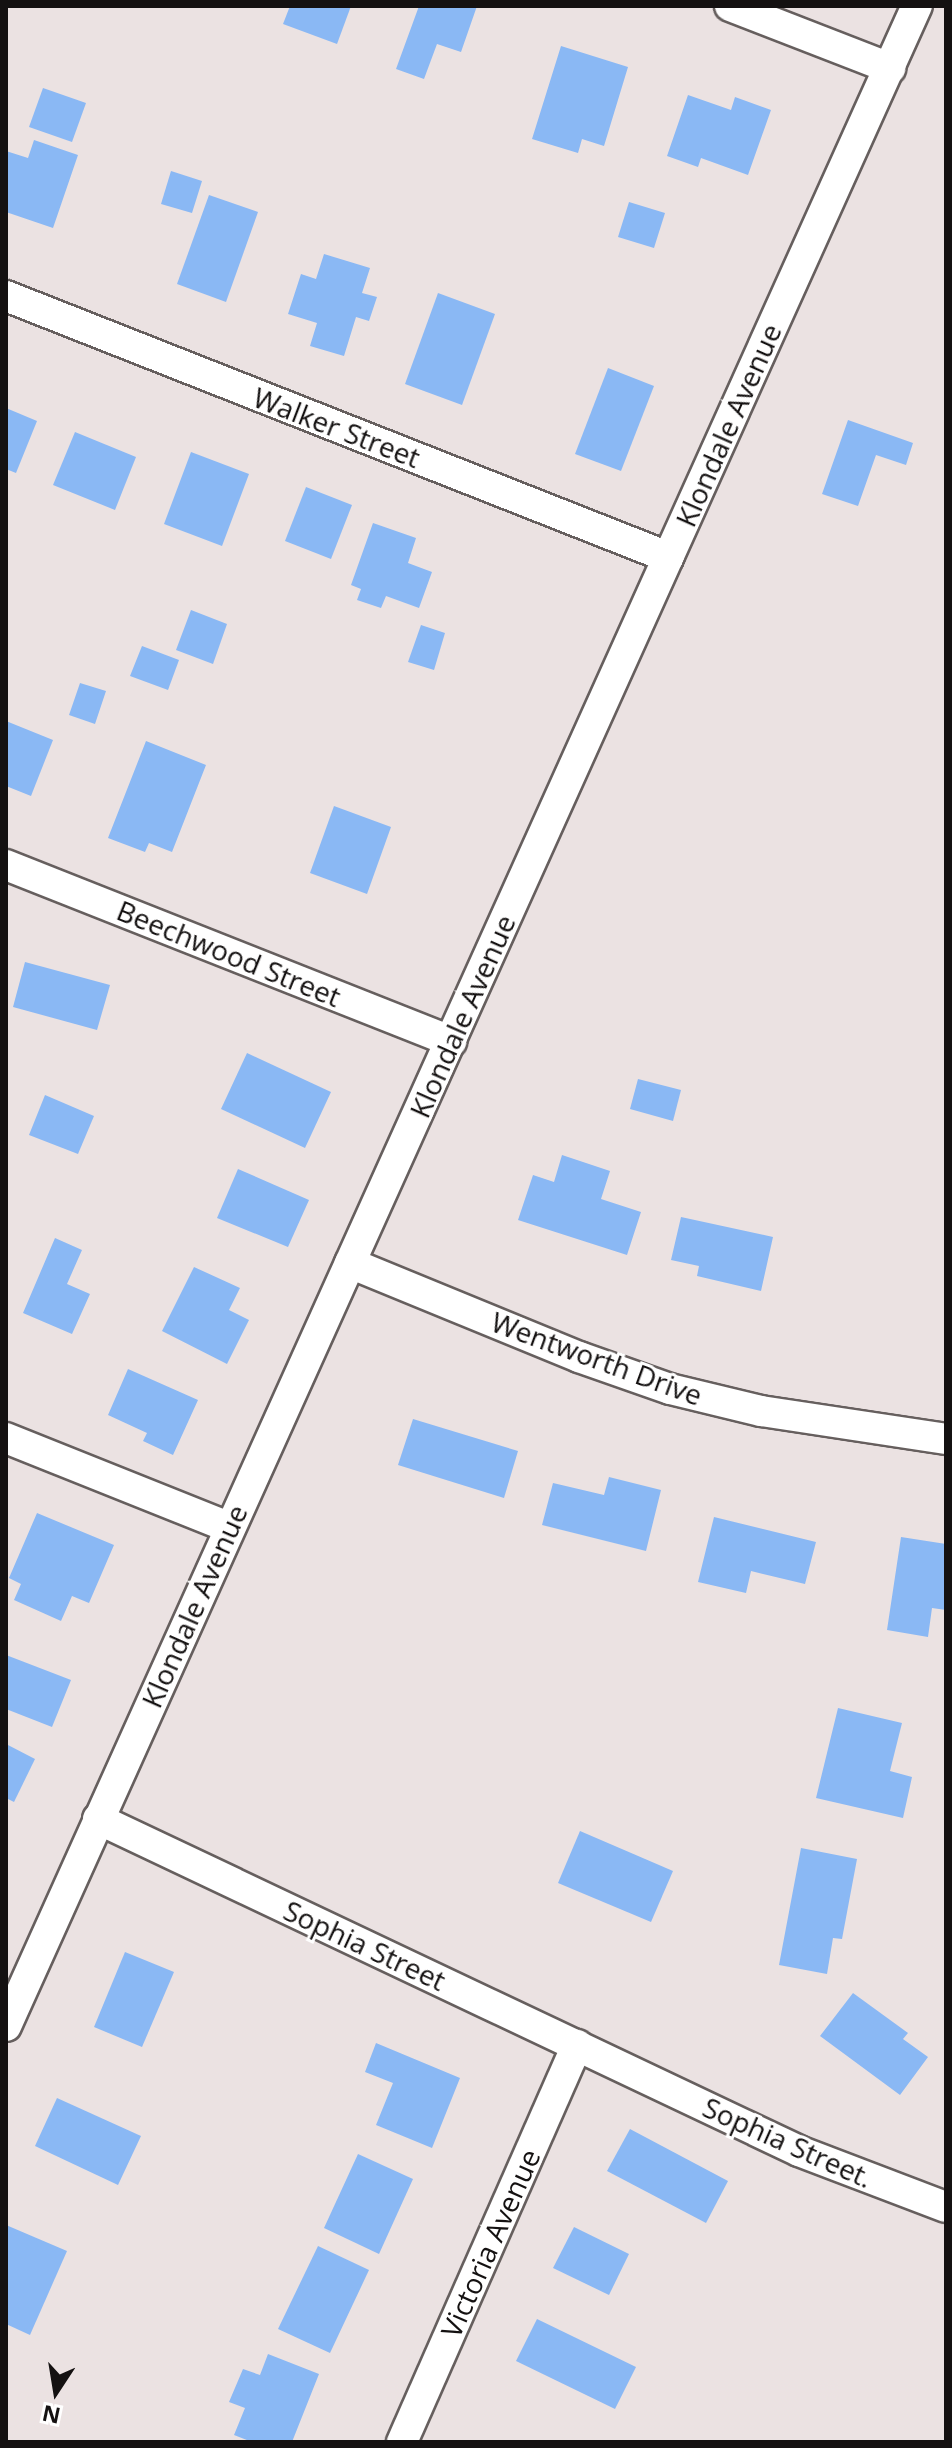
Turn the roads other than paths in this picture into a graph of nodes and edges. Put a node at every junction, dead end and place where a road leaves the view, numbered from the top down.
1 (730, 6) edge
2 (917, 6) edge
3 (890, 68) junction
4 (6, 296) edge
5 (668, 557) junction
6 (6, 865) edge
7 (451, 1041) junction
8 (350, 1263) junction
9 (6, 1438) edge
10 (946, 1439) edge
11 (228, 1527) junction
12 (98, 1819) junction
13 (6, 2026) edge
14 (577, 2045) junction
15 (633, 2070) joint
16 (946, 2207) edge
17 (402, 2442) edge

1 - 3 street
2 - 3 street, Klondale Avenue
3 - 5 street, Klondale Avenue
4 - 5 street, Walker Street
5 - 7 street, Klondale Avenue
6 - 7 street, Beechwood Street
7 - 8 street, Klondale Avenue
8 - 10 street, Wentworth Drive
8 - 11 street, Klondale Avenue
9 - 11 street
11 - 12 street, Klondale Avenue
12 - 13 street, Klondale Avenue
12 - 14 street, Sophia Street
14 - 15 street, Sophia Street
14 - 17 street, Victoria Avenue
15 - 16 street, Sophia Street.

